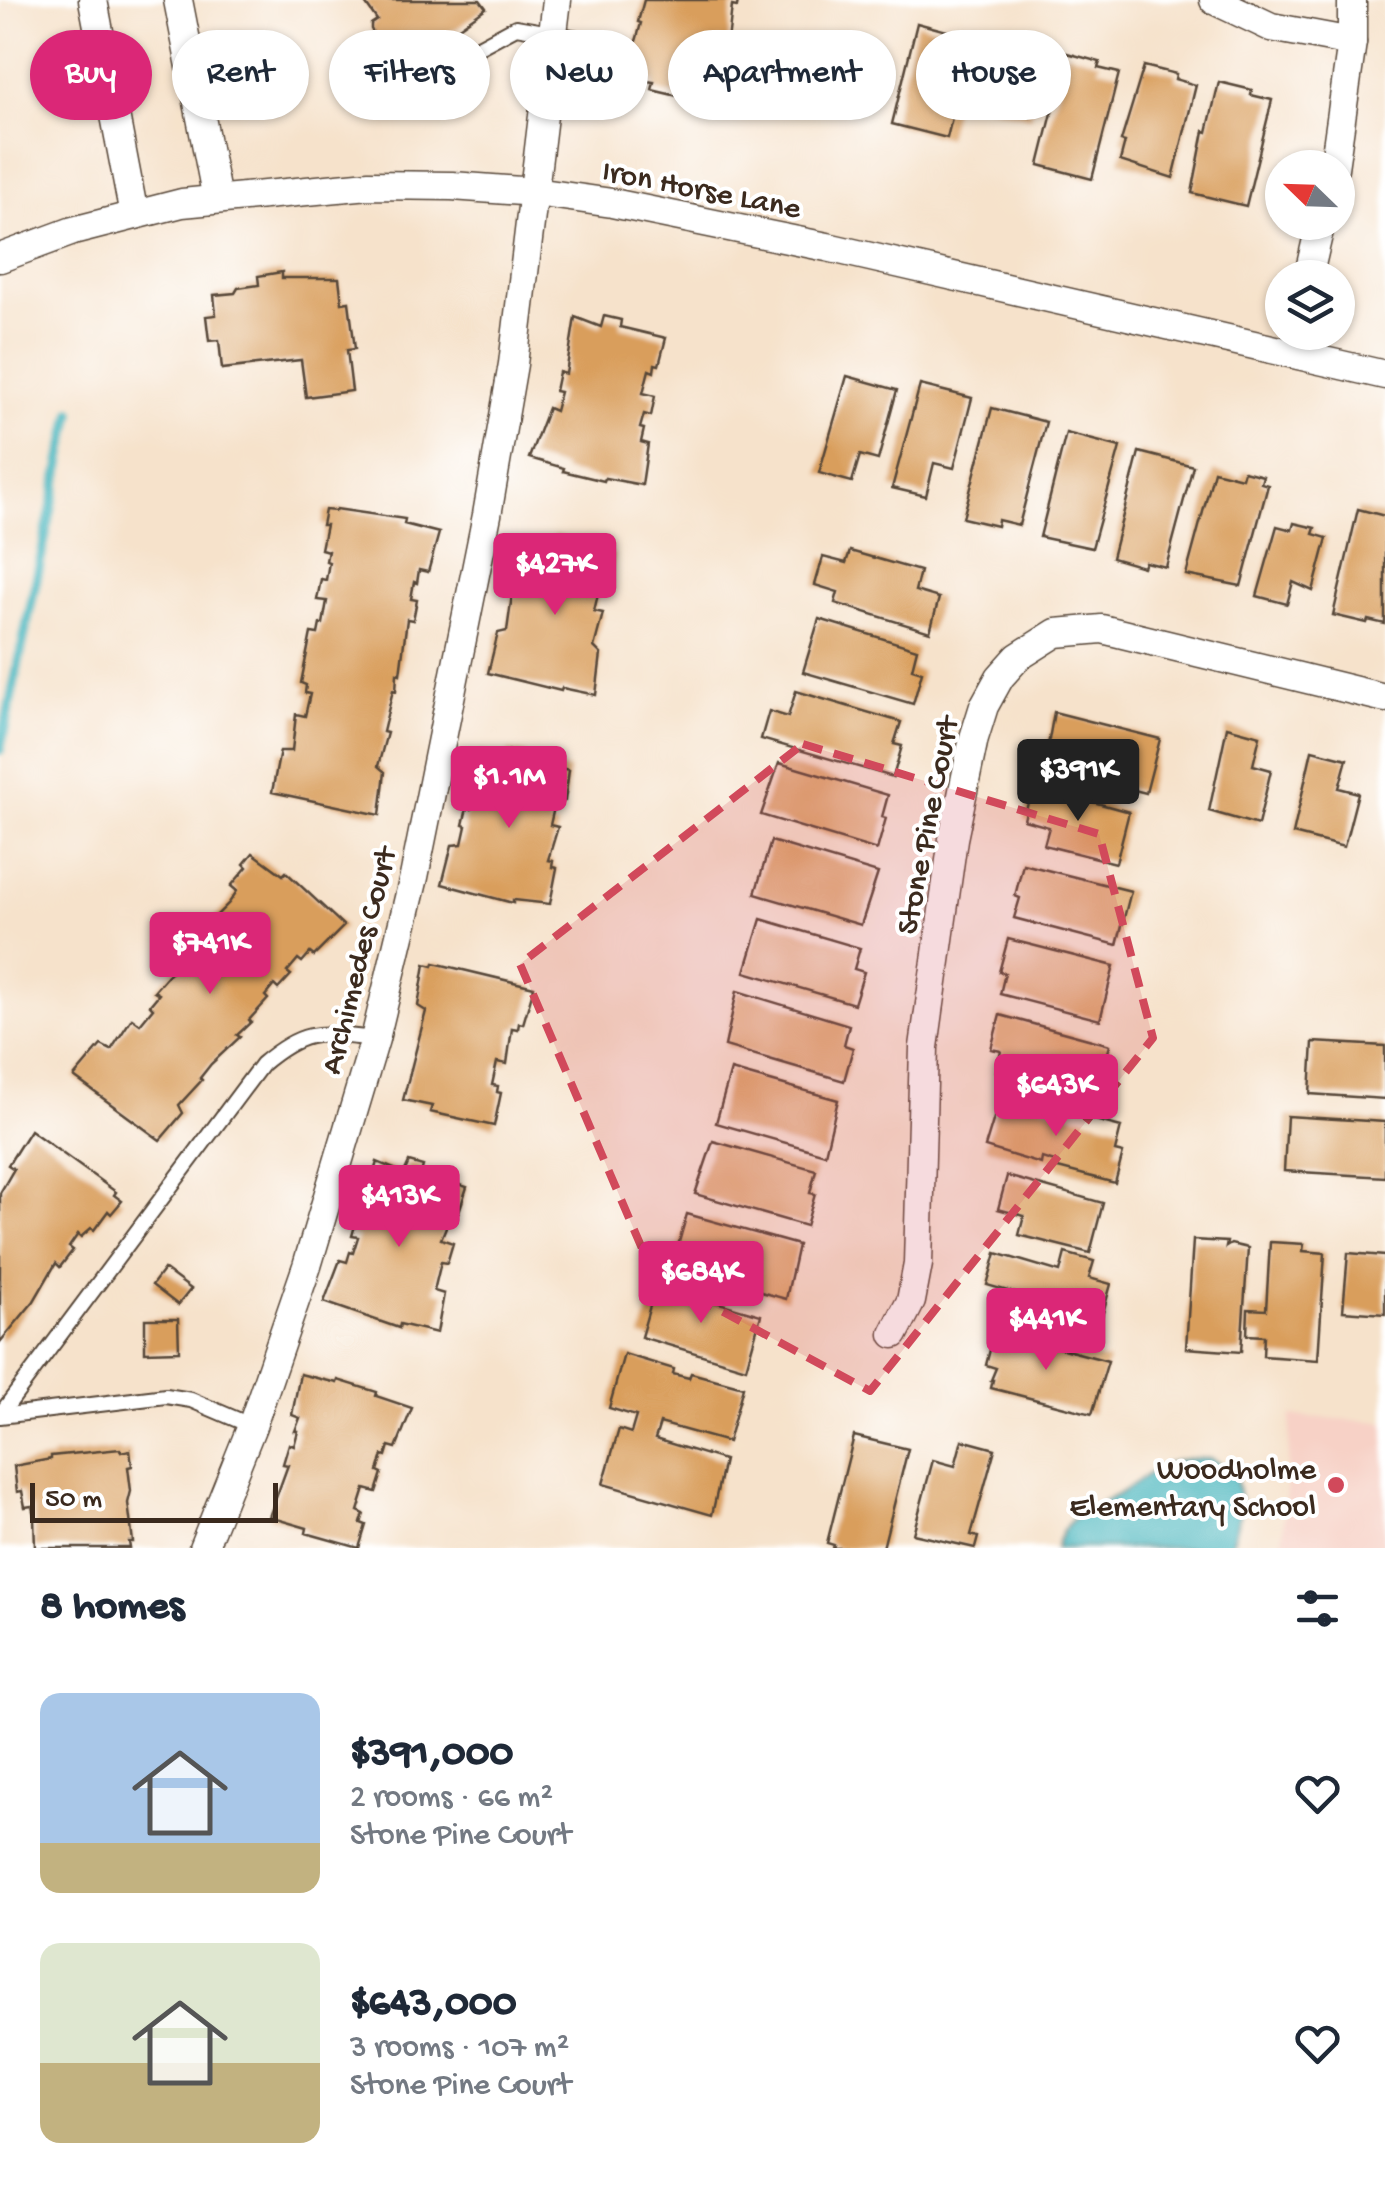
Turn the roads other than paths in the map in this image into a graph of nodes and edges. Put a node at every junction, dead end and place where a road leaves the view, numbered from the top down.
1 (93, 0) edge
2 (178, 0) edge
3 (557, 0) edge
4 (1214, 0) edge
5 (1352, 0) edge
6 (510, 30) edge
7 (538, 30) edge
8 (553, 30) edge
9 (1352, 42) junction
10 (543, 120) edge
11 (1337, 150) edge
12 (535, 192) junction
13 (217, 199) junction
14 (134, 215) junction
15 (0, 258) edge
16 (1265, 336) edge
17 (1315, 350) edge
18 (1385, 375) edge
19 (1385, 698) edge
20 (374, 1039) junction
21 (894, 1334) dead end
22 (0, 1416) edge
23 (252, 1426) junction
24 (202, 1548) edge

1 - 14 street
2 - 13 street
3 - 8 street, Archimedes Court
4 - 9 street
5 - 9 street
6 - 7 lane
9 - 11 street
10 - 12 street, Archimedes Court
12 - 13 street, Iron Horse Lane
12 - 16 street, Iron Horse Lane
12 - 20 street, Archimedes Court
13 - 14 street, Iron Horse Lane
14 - 15 street, Iron Horse Lane
17 - 18 street, Iron Horse Lane
19 - 21 street, Stone Pine Court
20 - 22 lane
20 - 23 street, Archimedes Court
22 - 23 lane
23 - 24 street, Archimedes Court

